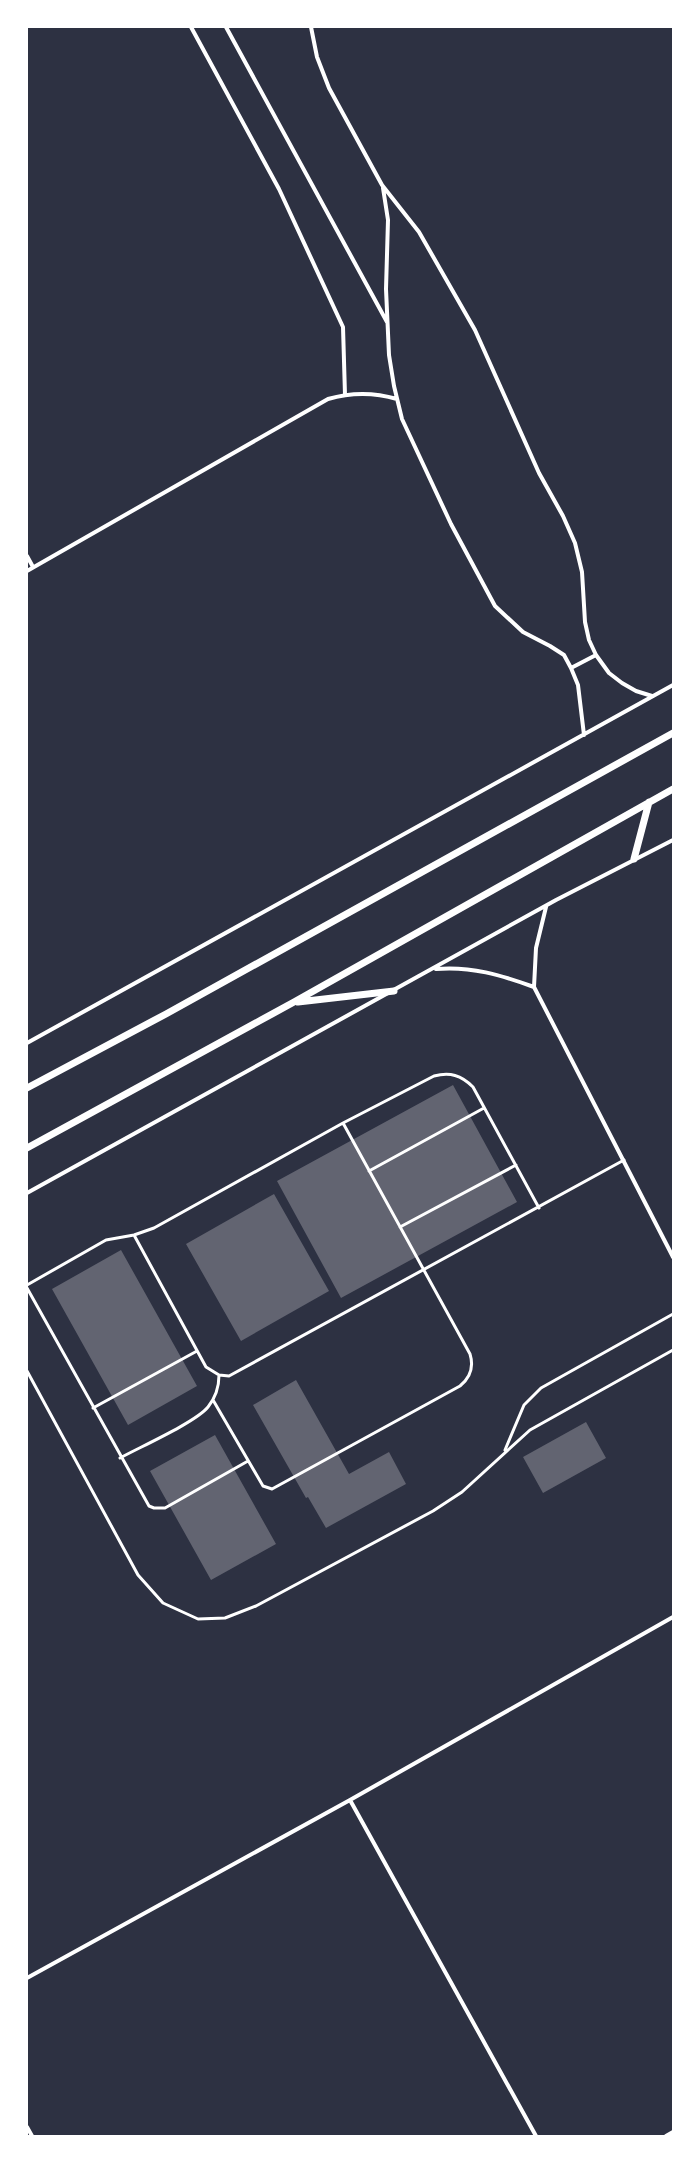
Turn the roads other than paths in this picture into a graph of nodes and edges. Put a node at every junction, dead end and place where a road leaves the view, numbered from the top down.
1 (191, 27) edge
2 (226, 27) edge
3 (311, 27) edge
4 (382, 185) junction
5 (388, 323) junction
6 (345, 395) junction
7 (397, 399) junction
8 (27, 556) edge
9 (33, 567) junction
10 (27, 571) edge
11 (596, 655) junction
12 (571, 668) junction
13 (673, 685) edge
14 (652, 696) junction
15 (673, 733) edge
16 (584, 735) junction
17 (673, 789) edge
18 (649, 802) junction
19 (673, 840) edge
20 (634, 858) junction
21 (546, 907) junction
22 (434, 969) junction
23 (534, 987) junction
24 (394, 991) junction
25 (294, 1002) junction
26 (27, 1043) edge
27 (27, 1088) edge
28 (484, 1108) junction
29 (343, 1123) junction
30 (27, 1148) edge
31 (624, 1159) junction
32 (516, 1165) junction
33 (369, 1171) junction
34 (27, 1193) edge
35 (538, 1208) junction
36 (400, 1227) junction
37 (134, 1235) junction
38 (673, 1257) edge
39 (423, 1270) junction
40 (27, 1287) edge
41 (673, 1314) edge
42 (673, 1350) edge
43 (197, 1351) junction
44 (27, 1371) edge
45 (219, 1375) junction
46 (213, 1400) junction
47 (93, 1408) junction
48 (504, 1452) junction
49 (120, 1458) junction
50 (248, 1461) junction
51 (673, 1617) edge
52 (350, 1800) junction
53 (27, 1978) edge
54 (27, 2127) edge
55 (673, 2132) edge
56 (32, 2136) edge
57 (536, 2136) edge
58 (666, 2136) edge

1 - 6 street
2 - 5 street
3 - 4 street
4 - 5 street
4 - 11 street
5 - 7 street
6 - 7 street
6 - 9 street
7 - 12 street
8 - 9 street
9 - 10 street
11 - 12 street
11 - 14 street
12 - 16 street
13 - 14 street
14 - 16 street
15 - 27 street
16 - 26 street
17 - 18 street
18 - 20 street
18 - 25 street
19 - 20 street
20 - 21 street
21 - 22 street
21 - 23 street
22 - 23 street
22 - 24 street
23 - 31 street
24 - 25 street
24 - 34 street
25 - 30 street
28 - 29 lane
28 - 32 lane
28 - 33 lane
29 - 33 lane
29 - 37 lane
31 - 35 lane
31 - 38 street
32 - 35 lane
32 - 36 lane
33 - 36 lane
35 - 39 lane
36 - 39 lane
37 - 40 lane
37 - 43 lane
39 - 45 lane
39 - 50 lane
40 - 47 lane
41 - 48 lane
42 - 48 lane
43 - 45 lane
43 - 47 lane
44 - 48 lane
45 - 46 lane
46 - 49 lane
46 - 50 lane
47 - 49 lane
49 - 50 lane
51 - 52 street
52 - 53 street
52 - 57 street
54 - 56 street
55 - 58 street

